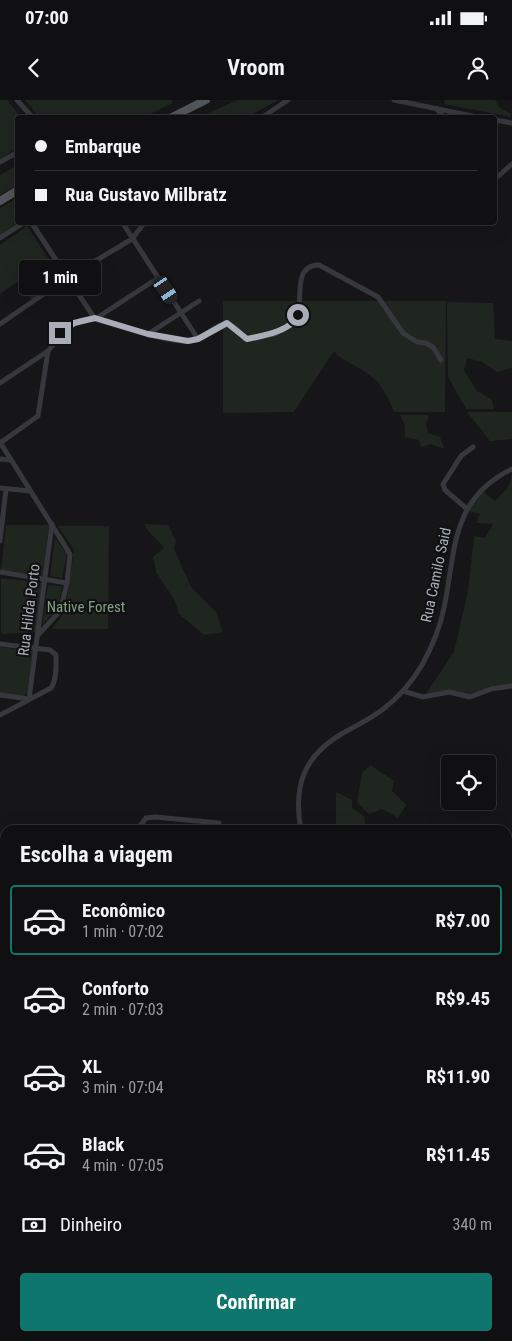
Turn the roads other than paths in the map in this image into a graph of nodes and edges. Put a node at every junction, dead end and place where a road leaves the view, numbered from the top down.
1 (17, 100) edge
2 (206, 100) edge
3 (288, 100) edge
4 (394, 100) edge
5 (437, 109) junction
6 (30, 115) edge
7 (176, 115) edge
8 (266, 115) edge
9 (442, 115) edge
10 (467, 115) edge
11 (497, 120) edge
12 (512, 123) edge
13 (15, 154) edge
14 (0, 162) edge
15 (512, 164) edge
16 (497, 177) edge
17 (15, 192) edge
18 (0, 201) edge
19 (20, 225) edge
20 (33, 225) edge
21 (124, 225) edge
22 (143, 225) edge
23 (0, 238) edge
24 (132, 238) junction
25 (67, 278) junction
26 (158, 278) junction
27 (199, 301) dead end
28 (182, 312) junction
29 (95, 318) junction
30 (0, 324) edge
31 (148, 334) junction
32 (198, 339) junction
33 (48, 351) junction
34 (441, 360) dead end
35 (0, 383) edge
36 (0, 442) edge
37 (473, 448) dead end
38 (0, 458) edge
39 (11, 460) junction
40 (512, 469) edge
41 (3, 488) edge
42 (30, 491) junction
43 (467, 509) junction
44 (52, 524) junction
45 (0, 541) edge
46 (0, 572) edge
47 (45, 579) junction
48 (67, 583) junction
49 (38, 635) junction
50 (0, 644) edge
51 (37, 648) junction
52 (512, 686) edge
53 (403, 691) junction
54 (0, 695) edge
55 (29, 699) junction
56 (0, 715) edge
57 (219, 823) dead end
58 (141, 825) edge
59 (300, 825) edge

1 - 6 street
2 - 7 main road
3 - 8 street
4 - 5 street
5 - 9 street
5 - 10 street
11 - 12 street
13 - 14 street
15 - 16 street
17 - 18 main road
19 - 23 street
20 - 25 street
21 - 24 street
22 - 24 street
24 - 25 street
24 - 26 street
25 - 29 street
25 - 30 street
26 - 28 street
26 - 29 street
27 - 28 street
28 - 31 street
28 - 32 street
29 - 31 street
29 - 33 street
31 - 32 street
32 - 34 street
33 - 35 street
33 - 36 street
36 - 39 street
37 - 43 street
38 - 39 street
39 - 42 street
40 - 43 street, Rua Camilo Said
41 - 42 street
41 - 45 street
42 - 44 street
43 - 53 street, Rua Camilo Said
44 - 47 street, Rua Hilda Porto
44 - 48 street
46 - 47 street
47 - 48 street
47 - 49 street, Rua Hilda Porto
48 - 49 street
49 - 51 street, Rua Hilda Porto
50 - 51 street
51 - 55 street, Rua Hilda Porto
51 - 55 street
52 - 53 street
53 - 59 street, Rua Camilo Said
54 - 55 street
55 - 56 street
57 - 58 street

